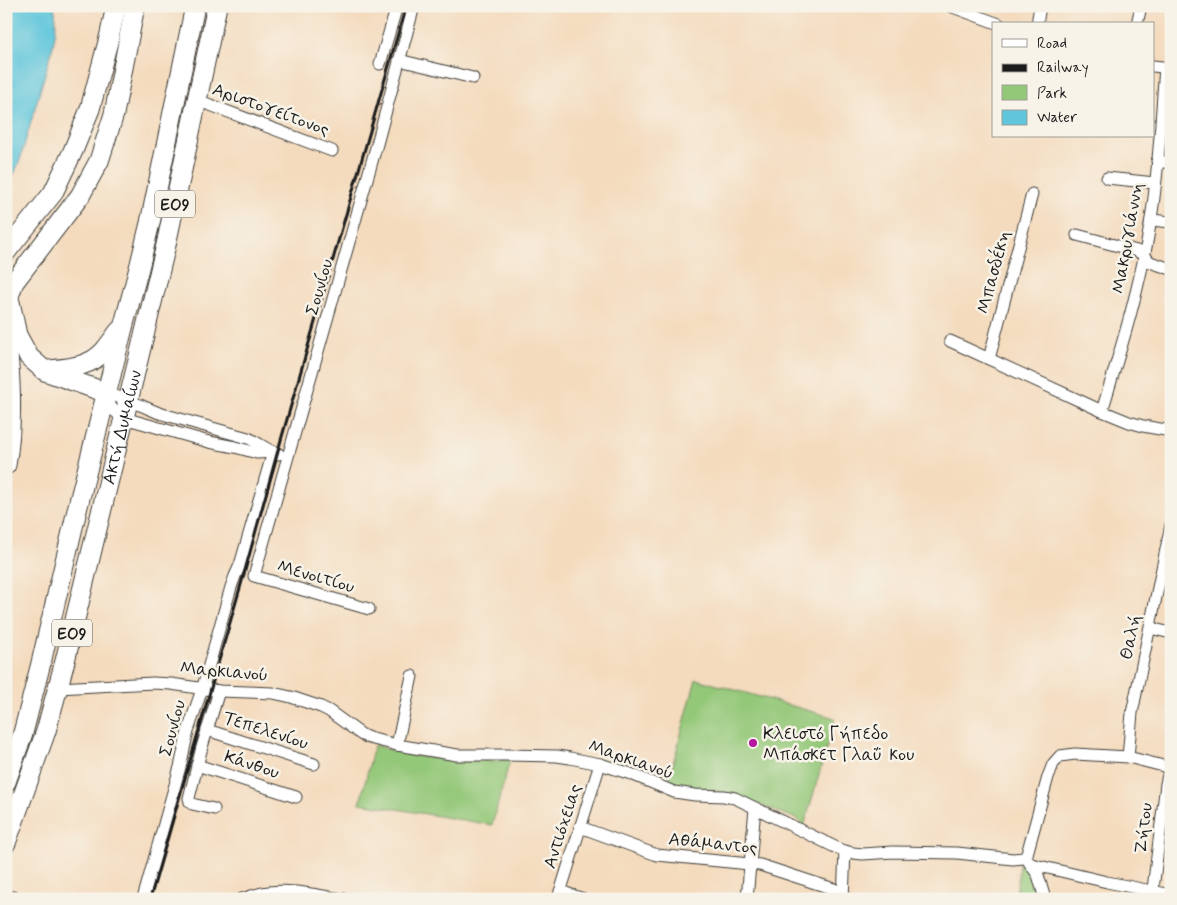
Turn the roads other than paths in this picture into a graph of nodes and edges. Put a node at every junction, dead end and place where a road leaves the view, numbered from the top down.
1 (116, 6) edge
2 (135, 6) edge
3 (195, 6) edge
4 (217, 6) edge
5 (397, 6) edge
6 (414, 6) edge
7 (950, 6) edge
8 (1040, 6) edge
9 (1140, 6) edge
10 (994, 22) edge
11 (1037, 22) edge
12 (1138, 22) edge
13 (399, 60) junction
14 (380, 64) dead end
15 (1154, 66) edge
16 (1168, 68) edge
17 (473, 78) dead end
18 (197, 100) junction
19 (1157, 129) edge
20 (332, 151) dead end
21 (1157, 161) junction
22 (1171, 163) edge
23 (1107, 178) dead end
24 (1155, 183) junction
25 (1032, 194) dead end
26 (1151, 220) junction
27 (1171, 222) edge
28 (1077, 235) dead end
29 (6, 252) edge
30 (1144, 255) junction
31 (1171, 269) edge
32 (9, 296) junction
33 (6, 318) edge
34 (124, 324) junction
35 (6, 328) edge
36 (950, 341) dead end
37 (988, 359) junction
38 (45, 371) junction
39 (107, 393) junction
40 (127, 410) junction
41 (1102, 411) junction
42 (213, 429) junction
43 (1171, 431) edge
44 (209, 442) junction
45 (273, 452) junction
46 (288, 458) junction
47 (6, 465) edge
48 (1171, 525) edge
49 (254, 576) joint
50 (369, 609) dead end
51 (1150, 628) junction
52 (1171, 633) edge
53 (412, 676) dead end
54 (58, 688) junction
55 (202, 688) junction
56 (219, 691) junction
57 (207, 730) junction
58 (397, 745) junction
59 (1128, 757) junction
60 (314, 764) dead end
61 (600, 764) junction
62 (197, 765) junction
63 (1170, 766) edge
64 (6, 782) edge
65 (296, 797) dead end
66 (755, 808) junction
67 (214, 809) dead end
68 (580, 827) junction
69 (6, 843) edge
70 (845, 851) junction
71 (1028, 861) junction
72 (750, 863) junction
73 (559, 895) edge
74 (1152, 895) edge
75 (1171, 895) edge
76 (6, 896) edge
77 (843, 896) edge
78 (22, 899) edge
79 (143, 899) edge
80 (242, 899) edge
81 (344, 899) edge
82 (582, 899) edge
83 (746, 899) edge
84 (1045, 899) edge

1 - 29 main road
2 - 32 main road
3 - 34 main road, Ακτή Δυμαίων / ΕΟ9
4 - 18 main road, Ακτή Δυμαίων / ΕΟ9
5 - 14 street
6 - 13 street, Σουνίου
7 - 10 street
8 - 11 street
9 - 12 street
13 - 17 street
13 - 46 street, Σουνίου
15 - 16 street
16 - 19 street, Μακρυγιάννη
18 - 20 street, Αριστογείτονος
18 - 40 main road, Ακτή Δυμαίων / ΕΟ9
19 - 21 street, Μακρυγιάννη
21 - 22 street
21 - 24 street, Μακρυγιάννη
23 - 24 street
24 - 26 street, Μακρυγιάννη
25 - 37 street, Μπασδέκη
26 - 27 street
26 - 30 street, Μακρυγιάννη
28 - 30 street
30 - 31 street
30 - 41 street, Μακρυγιάννη
32 - 33 main road
32 - 38 main road
34 - 38 main road
34 - 39 main road, Ακτή Δυμαίων / ΕΟ9
35 - 47 main road
36 - 37 street
37 - 41 street
38 - 39 main road
39 - 40 street
39 - 40 street
39 - 64 main road, Ακτή Δυμαίων / ΕΟ9
40 - 42 street
40 - 44 street
40 - 54 main road, Ακτή Δυμαίων / ΕΟ9
41 - 43 street
42 - 44 street
42 - 45 street
44 - 45 street
45 - 46 street
45 - 55 street, Σουνίου
46 - 49 street, Σουνίου
48 - 51 street, Θαλή
49 - 50 street, Μενοιτίου
51 - 52 street
51 - 59 street, Θαλή
53 - 58 street
54 - 55 street, Μαρκιανού
54 - 69 main road, Ακτή Δυμαίων / ΕΟ9
55 - 56 street, Μαρκιανού
55 - 79 street, Σουνίου
56 - 57 street, Σουνίου
56 - 58 street, Μαρκιανού
57 - 60 street, Τεπελενίου
57 - 62 street, Σουνίου
58 - 61 street, Μαρκιανού
59 - 63 street
59 - 71 street
61 - 66 street, Μαρκιανού
61 - 68 street, Αντιόχειας
62 - 65 street, Κάνθου
62 - 67 street, Σουνίου
63 - 74 street, Ζήτου
66 - 70 street, Μαρκιανού
66 - 72 street
68 - 72 street, Αθάμαντος
68 - 73 street, Αντιόχειας
70 - 71 street, Μαρκιανού
70 - 77 street
71 - 74 street, Μαρκιανού
71 - 84 street
72 - 77 street, Αθάμαντος
72 - 83 street
73 - 82 street
74 - 75 street, Μαρκιανού
76 - 78 street
80 - 81 street

